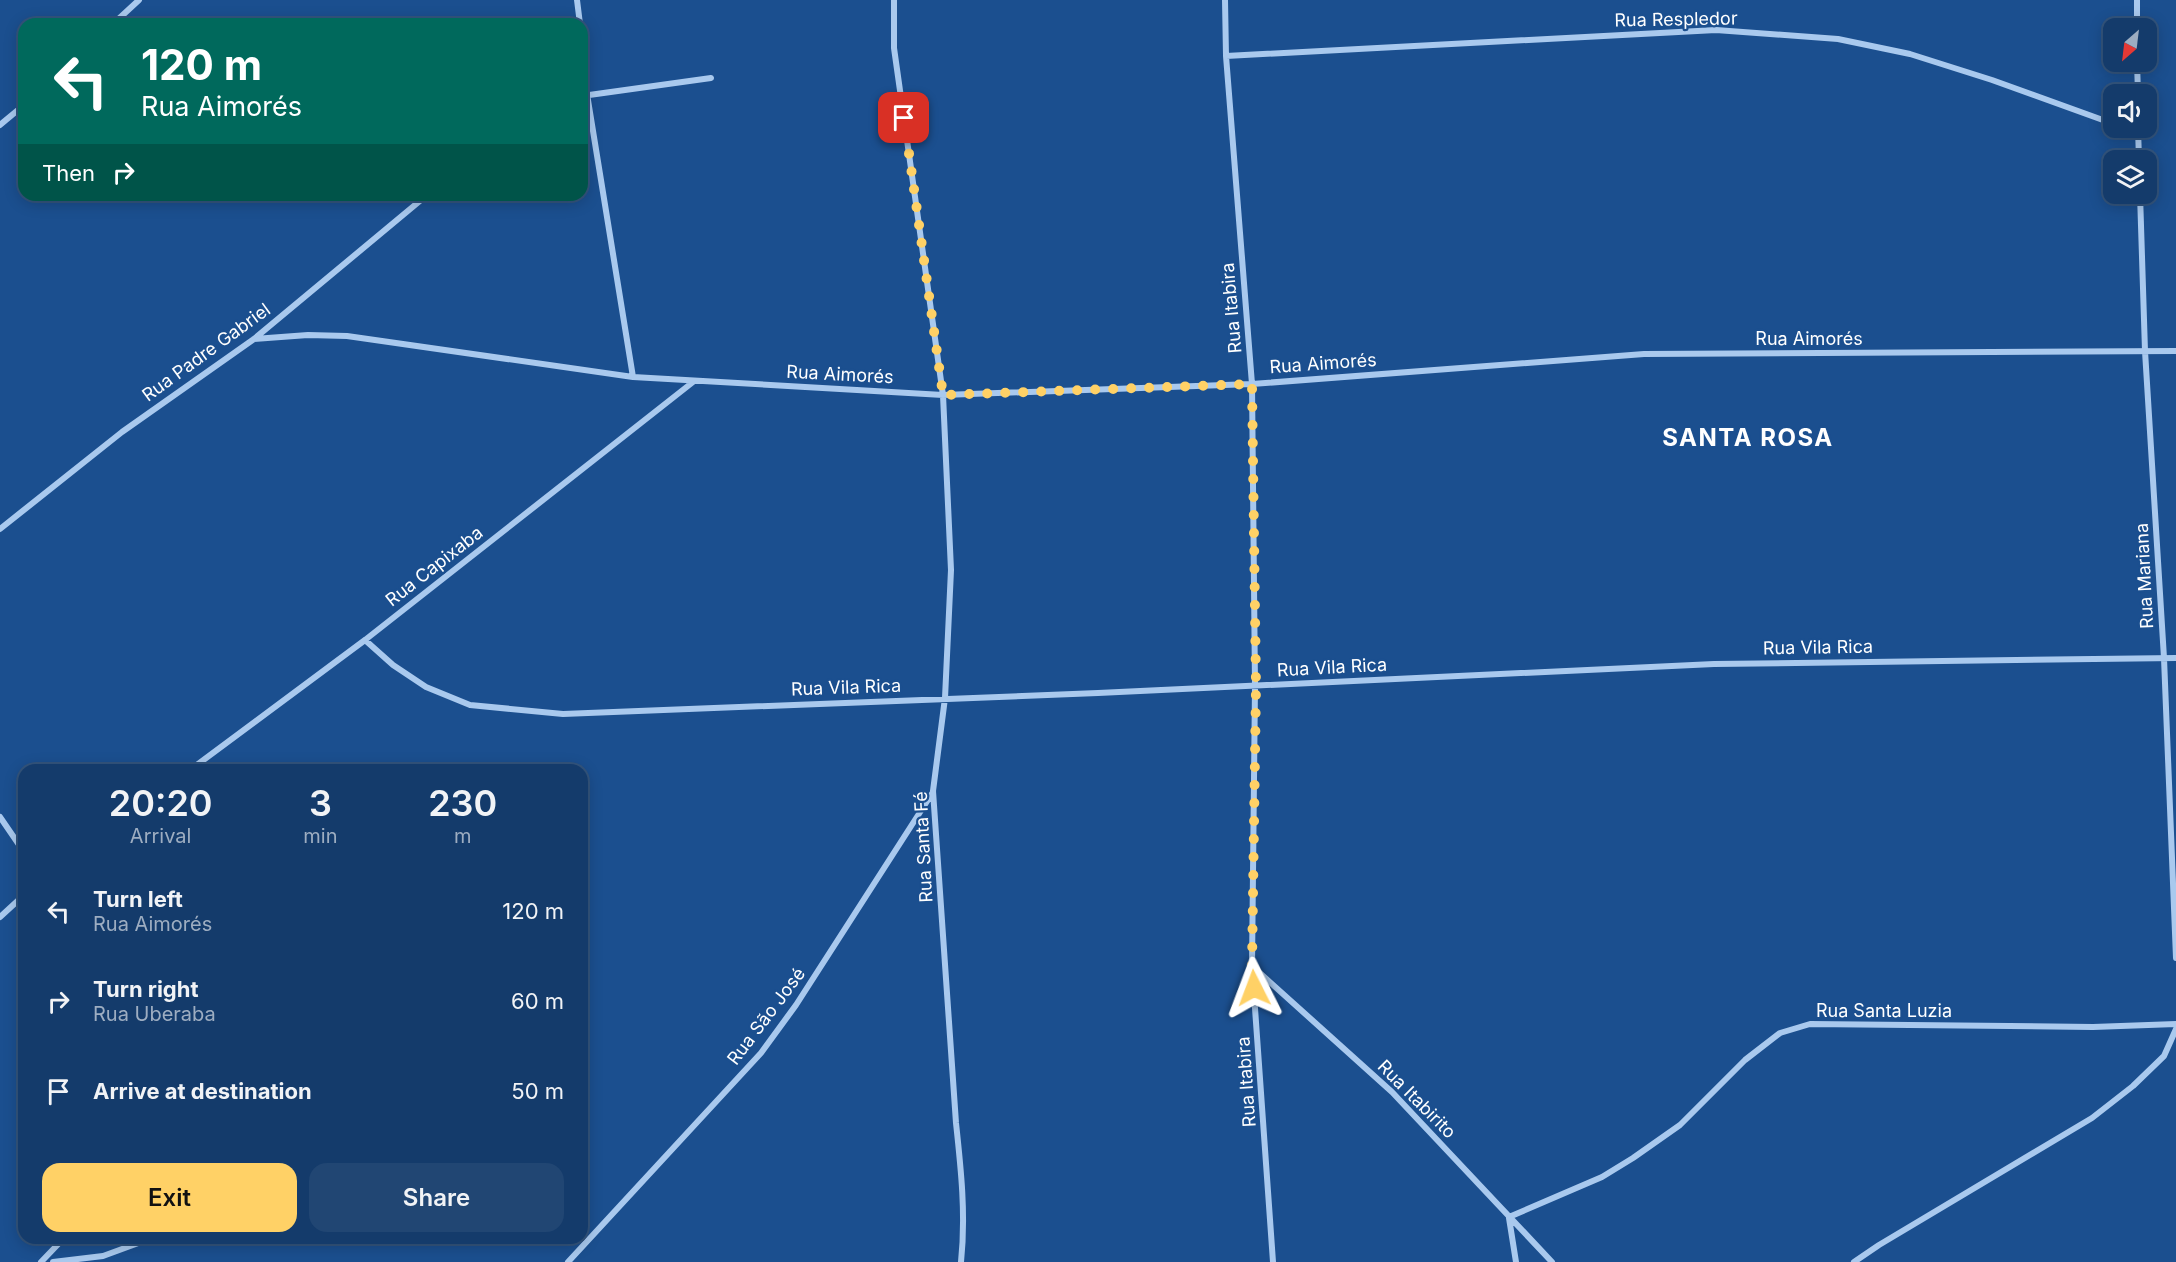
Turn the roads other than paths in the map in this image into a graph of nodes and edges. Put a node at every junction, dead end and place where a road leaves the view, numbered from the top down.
1 (139, 0) edge
2 (577, 0) edge
3 (894, 0) edge
4 (1226, 0) edge
5 (2137, 0) edge
6 (120, 18) edge
7 (579, 18) edge
8 (2137, 18) edge
9 (1226, 56) junction
10 (711, 78) dead end
11 (588, 94) edge
12 (18, 110) edge
13 (588, 118) edge
14 (2103, 120) edge
15 (0, 125) edge
16 (420, 201) edge
17 (2140, 204) edge
18 (254, 339) junction
19 (2145, 351) junction
20 (2176, 351) edge
21 (633, 377) junction
22 (693, 381) junction
23 (1252, 384) junction
24 (943, 395) junction
25 (0, 529) edge
26 (365, 640) junction
27 (2164, 658) junction
28 (2176, 658) edge
29 (1256, 686) junction
30 (945, 698) junction
31 (198, 764) edge
32 (933, 791) junction
33 (0, 817) edge
34 (18, 843) edge
35 (18, 901) edge
36 (0, 917) edge
37 (2176, 958) edge
38 (1252, 966) junction
39 (2176, 1024) edge
40 (2176, 1029) edge
41 (1509, 1217) junction
42 (588, 1240) edge
43 (58, 1244) edge
44 (136, 1244) edge
45 (585, 1244) edge
46 (41, 1262) edge
47 (53, 1262) edge
48 (568, 1262) edge
49 (960, 1262) edge
50 (1273, 1262) edge
51 (1515, 1262) edge
52 (1552, 1262) edge
53 (1854, 1262) edge

1 - 6 street
2 - 7 street
3 - 24 street, Rua Santa Fé
4 - 9 street, Rua Itabira
5 - 8 street
9 - 14 street, Rua Respledor
9 - 23 street, Rua Itabira
10 - 11 street
12 - 15 street
13 - 21 street
16 - 18 street, Rua Padre Gabriel
17 - 19 street, Rua Mariana
18 - 21 street, Rua Aimorés
18 - 25 street, Rua Padre Gabriel
19 - 20 street, Rua Aimorés
19 - 23 street, Rua Aimorés
19 - 27 street, Rua Mariana
21 - 22 street, Rua Aimorés
22 - 24 street, Rua Aimorés
22 - 26 street, Rua Capixaba
23 - 24 street, Rua Aimorés
23 - 29 street, Rua Itabira
24 - 30 street, Rua Santa Fé
26 - 30 street, Rua Vila Rica
26 - 31 street, Rua Capixaba
27 - 28 street, Rua Vila Rica
27 - 29 street, Rua Vila Rica
27 - 37 street, Rua Mariana
29 - 30 street, Rua Vila Rica
29 - 38 street, Rua Itabira
30 - 32 street, Rua Santa Fé
32 - 42 street, Rua São José
32 - 49 street, Rua Santa Fé
33 - 34 street
35 - 36 street
38 - 41 street, Rua Itabirito
38 - 50 street, Rua Itabira
39 - 41 street, Rua Santa Luzia
40 - 53 street
41 - 51 street
41 - 52 street, Rua Itabirito
43 - 46 street
44 - 47 street
45 - 48 street, Rua São José

